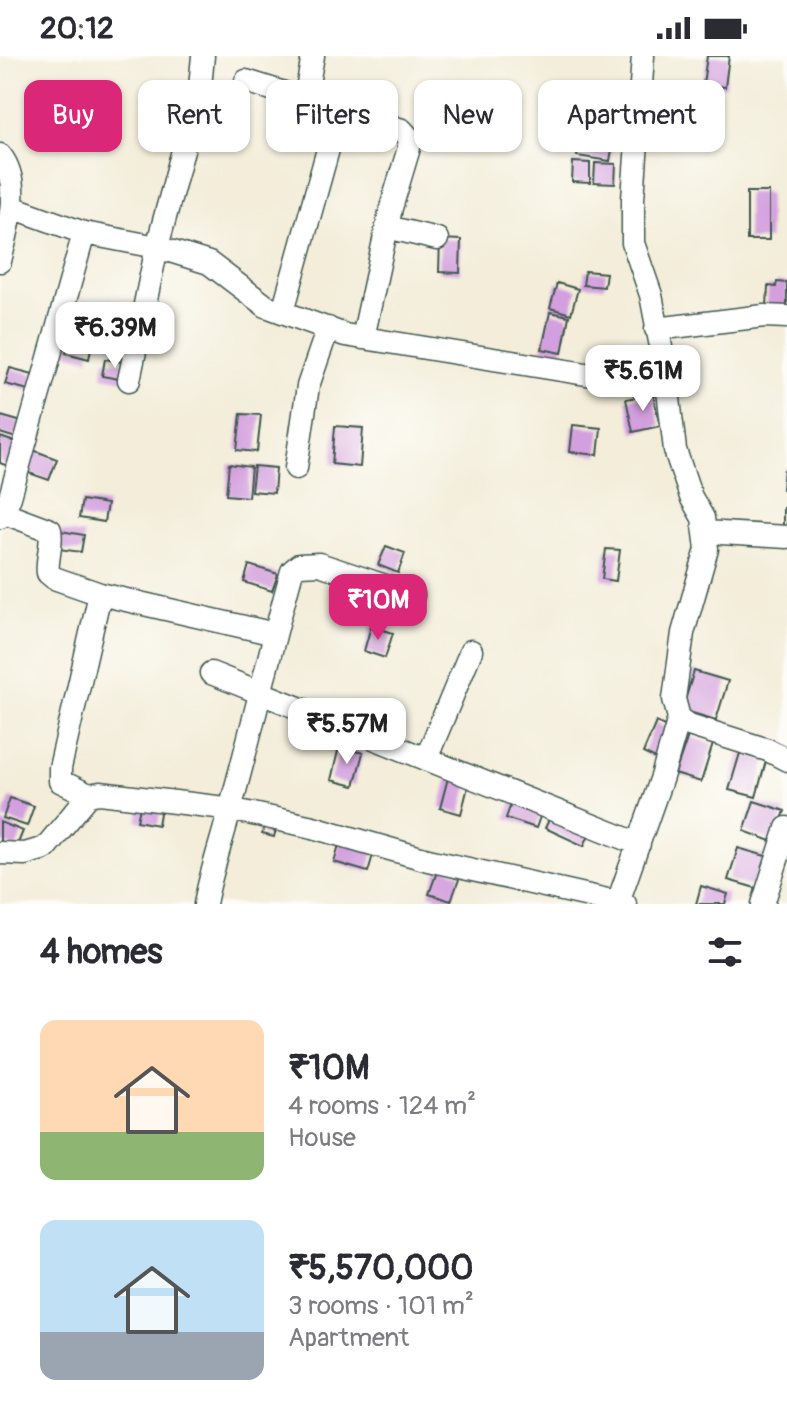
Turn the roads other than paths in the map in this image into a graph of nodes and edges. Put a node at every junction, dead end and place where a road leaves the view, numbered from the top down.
1 (203, 56) edge
2 (313, 56) edge
3 (643, 56) edge
4 (309, 80) edge
5 (398, 129) edge
6 (327, 152) edge
7 (0, 155) edge
8 (12, 207) junction
9 (387, 227) junction
10 (84, 233) junction
11 (437, 239) dead end
12 (157, 247) junction
13 (0, 261) edge
14 (283, 311) junction
15 (787, 317) edge
16 (328, 328) junction
17 (656, 329) junction
18 (363, 338) junction
19 (666, 373) junction
20 (129, 380) dead end
21 (296, 468) dead end
22 (1, 515) edge
23 (705, 532) junction
24 (787, 537) edge
25 (100, 594) junction
26 (413, 595) dead end
27 (275, 634) junction
28 (471, 651) dead end
29 (211, 673) dead end
30 (259, 692) junction
31 (679, 718) junction
32 (426, 759) junction
33 (787, 760) edge
34 (89, 795) junction
35 (230, 810) junction
36 (787, 828) edge
37 (639, 844) junction
38 (0, 853) edge
39 (769, 902) edge
40 (622, 903) edge
41 (205, 904) edge

1 - 12 street
2 - 4 street
3 - 17 street
5 - 9 street
6 - 14 street
7 - 8 street
8 - 10 street
8 - 13 street
9 - 11 street
9 - 18 street
10 - 12 street
10 - 22 street
12 - 14 street
12 - 20 street
14 - 16 street
15 - 17 street
16 - 18 street
16 - 21 street
17 - 19 street
18 - 19 street
19 - 23 street
22 - 25 street
23 - 24 street
23 - 31 street
25 - 27 street
25 - 34 street
26 - 27 street
27 - 30 street
28 - 32 street
29 - 30 street
30 - 32 street
30 - 35 street
31 - 33 street
31 - 37 street
32 - 37 street
34 - 35 street
34 - 38 street
35 - 40 street
35 - 41 street
36 - 39 street
37 - 40 street

